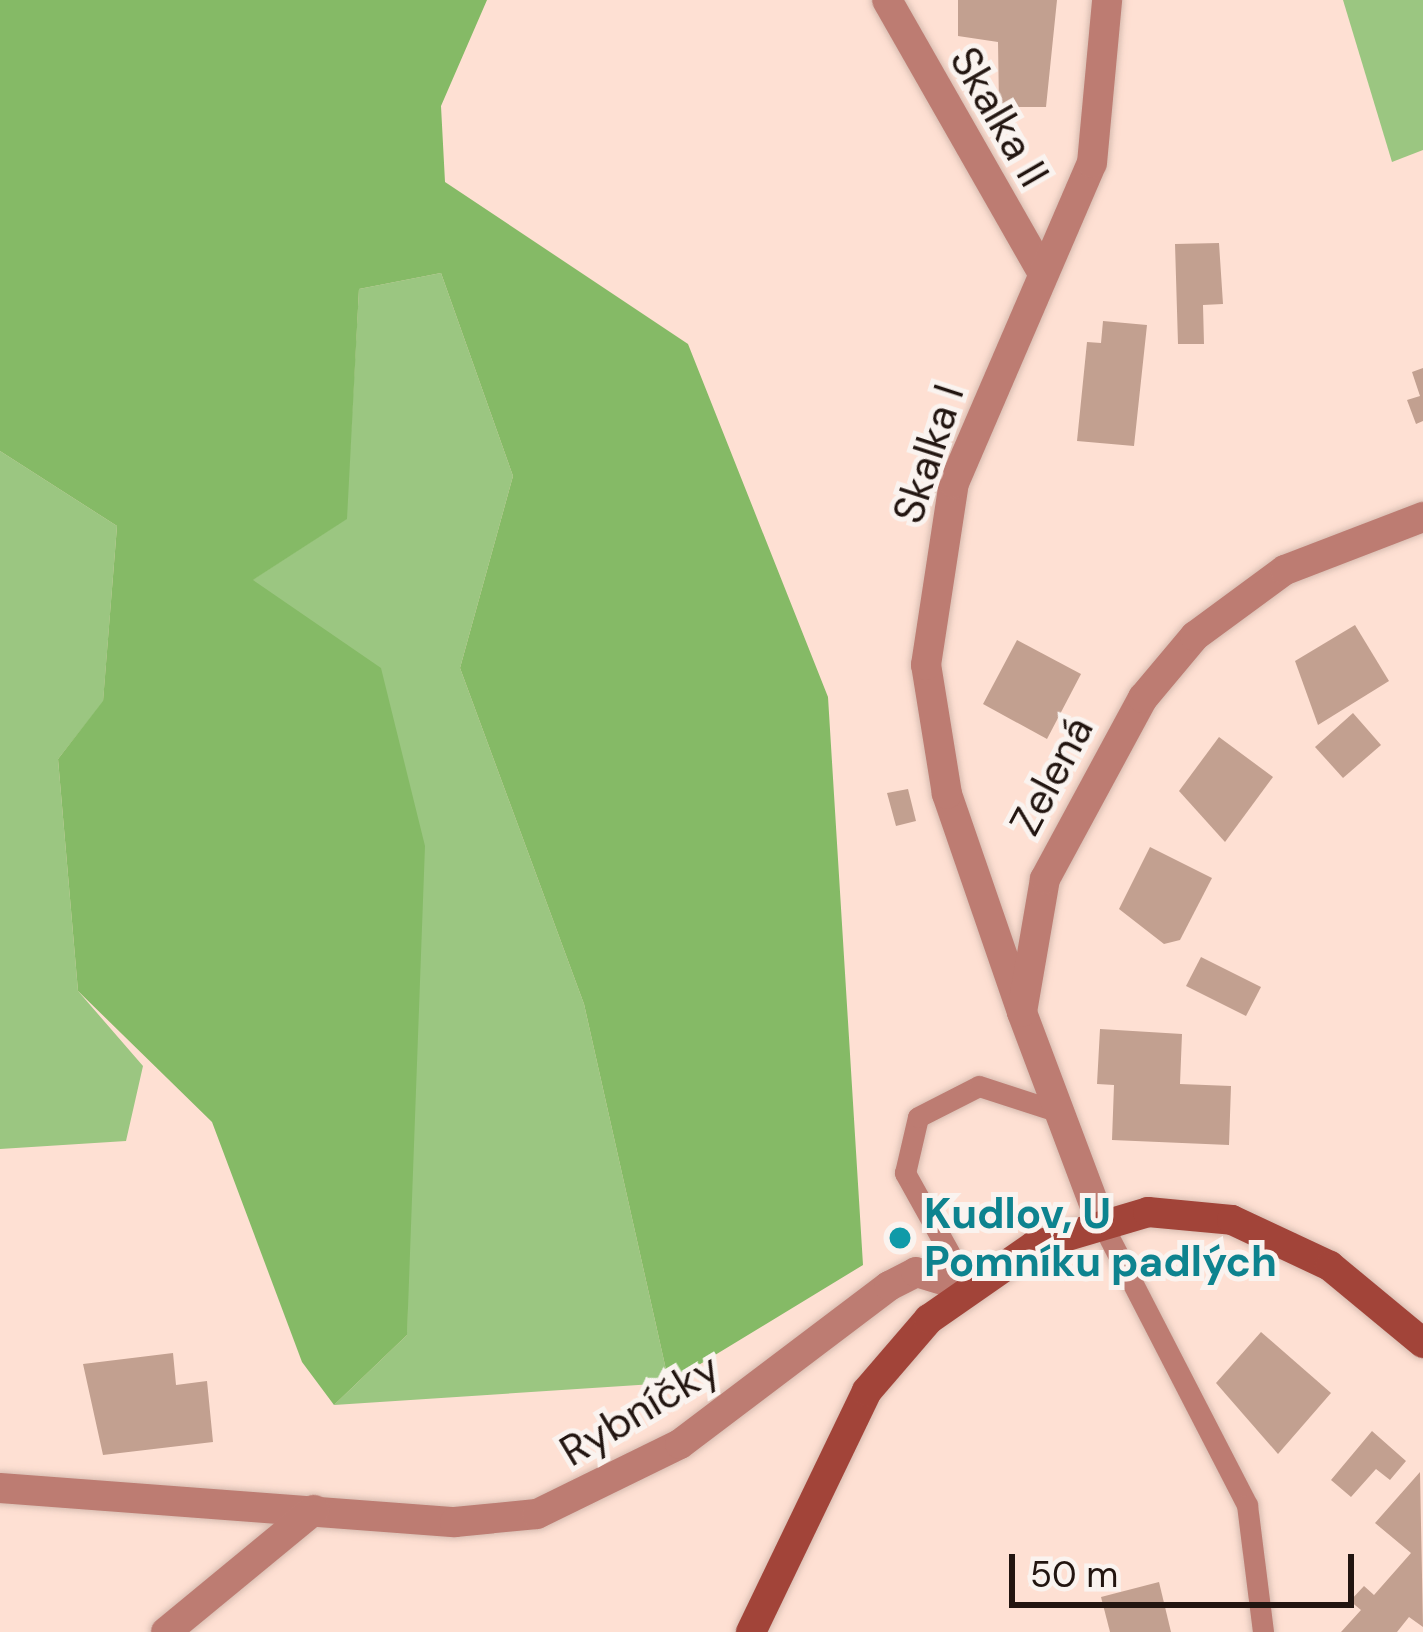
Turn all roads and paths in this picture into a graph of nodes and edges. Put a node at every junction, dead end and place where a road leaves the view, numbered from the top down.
1 (887, 0) edge
2 (1107, 0) edge
3 (1043, 274) junction
4 (1423, 517) edge
5 (1022, 1012) junction
6 (1062, 1113) junction
7 (1100, 1220) junction
8 (969, 1288) junction
9 (1423, 1343) edge
10 (0, 1488) edge
11 (314, 1510) junction
12 (166, 1632) edge
13 (751, 1632) edge
14 (1264, 1632) edge

1 - 3 street, Skalka II
2 - 3 street, Skalka I
3 - 5 street, Skalka I
4 - 5 street, Zelená
5 - 6 street, Zelená
6 - 7 street, Zelená
6 - 8 lane
7 - 8 street
7 - 9 street
7 - 14 lane
8 - 11 street, Rybníčky
8 - 13 street
10 - 11 street, Rybníčky
11 - 12 street

